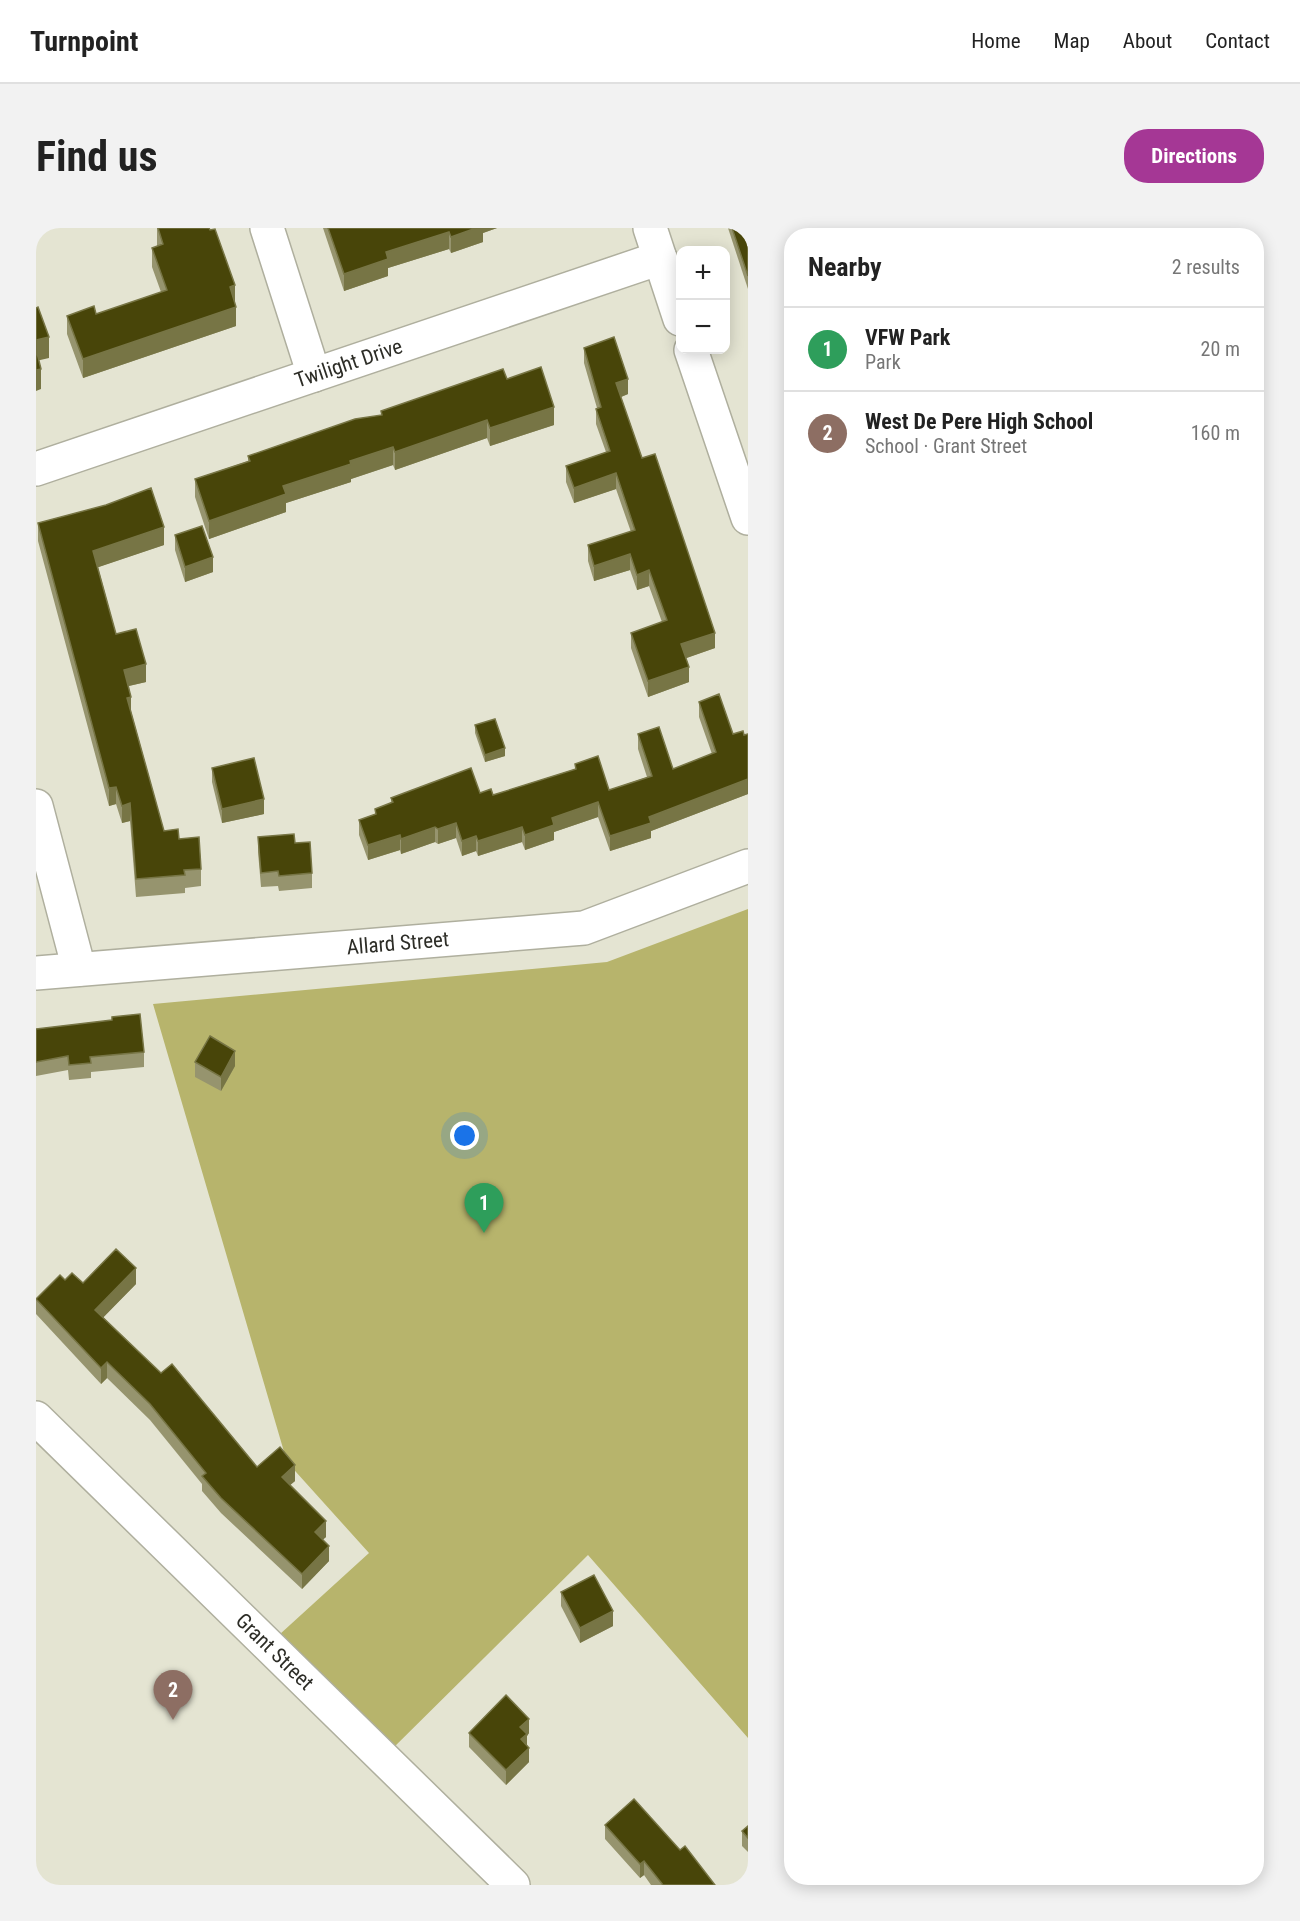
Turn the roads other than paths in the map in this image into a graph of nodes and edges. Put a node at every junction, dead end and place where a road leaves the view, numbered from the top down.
1 (267, 228) edge
2 (650, 228) edge
3 (660, 258) junction
4 (676, 304) edge
5 (692, 354) edge
6 (314, 375) junction
7 (36, 469) edge
8 (748, 518) edge
9 (36, 806) edge
10 (748, 866) edge
11 (79, 969) junction
12 (36, 973) edge
13 (36, 1418) edge
14 (513, 1885) edge

1 - 6 street
2 - 3 street
3 - 4 street
3 - 6 street, Twilight Drive
5 - 8 street
6 - 7 street, Twilight Drive
9 - 11 street
10 - 11 street, Allard Street
11 - 12 street, Allard Street
13 - 14 street, Grant Street

